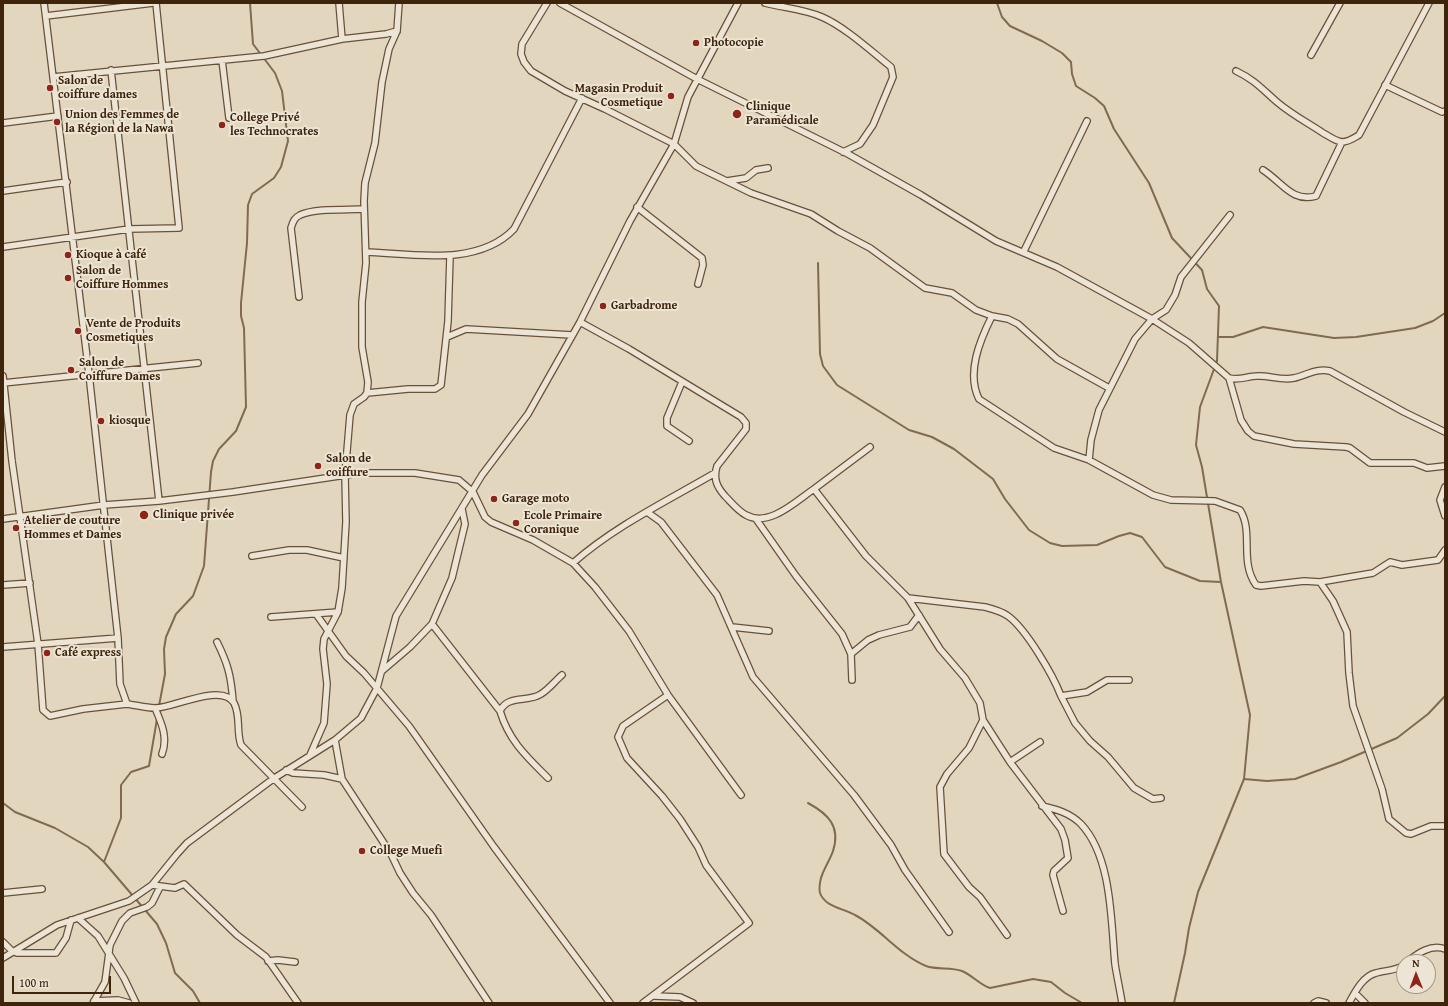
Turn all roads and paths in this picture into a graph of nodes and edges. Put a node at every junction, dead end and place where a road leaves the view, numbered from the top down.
1 (44, 3) edge
2 (154, 3) edge
3 (339, 3) edge
4 (399, 3) edge
5 (547, 3) edge
6 (560, 3) edge
7 (738, 3) edge
8 (765, 3) edge
9 (1340, 3) edge
10 (1429, 3) edge
11 (46, 16) junction
12 (397, 30) junction
13 (342, 40) junction
14 (1311, 54) dead end
15 (222, 60) junction
16 (162, 65) junction
17 (111, 70) junction
18 (1236, 71) dead end
19 (53, 77) junction
20 (697, 79) junction
21 (1385, 85) junction
22 (582, 98) junction
23 (1445, 112) edge
24 (58, 116) junction
25 (229, 118) dead end
26 (1087, 121) dead end
27 (3, 123) edge
28 (1342, 142) junction
29 (674, 144) junction
30 (843, 152) junction
31 (768, 168) dead end
32 (1263, 170) dead end
33 (727, 181) junction
34 (67, 182) junction
35 (3, 191) edge
36 (637, 207) junction
37 (364, 209) junction
38 (1230, 215) dead end
39 (129, 229) junction
40 (73, 238) junction
41 (3, 247) edge
42 (1024, 251) junction
43 (366, 252) junction
44 (450, 256) junction
45 (698, 284) dead end
46 (299, 297) dead end
47 (992, 316) junction
48 (1152, 319) junction
49 (580, 322) junction
50 (572, 335) junction
51 (447, 337) junction
52 (198, 364) dead end
53 (145, 368) junction
54 (89, 374) junction
55 (3, 376) edge
56 (1229, 378) junction
57 (682, 382) junction
58 (3, 383) edge
59 (1109, 388) junction
60 (366, 393) junction
61 (1445, 432) edge
62 (689, 441) dead end
63 (870, 447) dead end
64 (1089, 460) junction
65 (1445, 466) edge
66 (714, 473) junction
67 (345, 475) junction
68 (1445, 487) edge
69 (814, 489) junction
70 (472, 492) junction
71 (160, 501) junction
72 (104, 505) junction
73 (462, 509) junction
74 (647, 512) junction
75 (1445, 516) edge
76 (21, 517) junction
77 (756, 518) junction
78 (3, 519) edge
79 (1445, 550) edge
80 (252, 556) dead end
81 (344, 558) junction
82 (573, 562) junction
83 (1320, 582) junction
84 (30, 583) junction
85 (3, 585) edge
86 (908, 598) junction
87 (338, 612) junction
88 (316, 614) junction
89 (919, 615) junction
90 (271, 617) dead end
91 (432, 624) junction
92 (732, 627) junction
93 (328, 629) junction
94 (769, 631) dead end
95 (118, 638) junction
96 (217, 642) dead end
97 (38, 644) junction
98 (3, 647) edge
99 (851, 654) junction
100 (382, 671) junction
101 (562, 675) dead end
102 (852, 680) dead end
103 (1129, 680) dead end
104 (377, 688) junction
105 (668, 695) junction
106 (1061, 696) junction
107 (233, 701) junction
108 (127, 704) junction
109 (155, 708) junction
110 (500, 711) junction
111 (983, 720) junction
112 (335, 740) junction
113 (1040, 742) dead end
114 (162, 754) dead end
115 (310, 755) junction
116 (1010, 762) junction
117 (286, 770) junction
118 (548, 778) dead end
119 (273, 779) junction
120 (342, 779) junction
121 (741, 794) dead end
122 (1161, 798) dead end
123 (1042, 806) junction
124 (302, 807) dead end
125 (1445, 826) edge
126 (152, 884) junction
127 (160, 887) junction
128 (42, 889) dead end
129 (3, 893) edge
130 (1063, 911) dead end
131 (78, 918) junction
132 (71, 920) junction
133 (949, 932) dead end
134 (1007, 935) dead end
135 (3, 942) edge
136 (1445, 949) edge
137 (12, 952) junction
138 (108, 954) junction
139 (1418, 954) edge
140 (3, 958) edge
141 (268, 961) junction
142 (295, 962) dead end
143 (1396, 969) edge
144 (1354, 993) junction
145 (654, 996) junction
146 (94, 1002) edge
147 (130, 1003) edge
148 (136, 1003) edge
149 (298, 1003) edge
150 (489, 1003) edge
151 (610, 1003) edge
152 (643, 1003) edge
153 (694, 1003) edge
154 (1122, 1003) edge
155 (1314, 1003) edge
156 (1326, 1003) edge
157 (1349, 1003) edge
158 (1365, 1003) edge

1 - 11 street
2 - 11 street
2 - 16 street
3 - 13 street
4 - 12 street
5 - 22 street
6 - 20 street
7 - 20 street
8 - 30 street
9 - 14 street
10 - 21 street
11 - 19 street
12 - 13 street
12 - 37 street
13 - 15 street
15 - 16 street
15 - 25 street
16 - 17 street
16 - 39 street
17 - 19 street
17 - 39 street
18 - 28 street
19 - 24 street
20 - 29 street
20 - 30 street
21 - 23 street
21 - 28 street
22 - 29 street
22 - 44 street
24 - 27 street
24 - 34 street
26 - 42 street
28 - 32 street
29 - 33 street
29 - 36 street
30 - 42 street
31 - 33 street
33 - 47 street
34 - 35 street
34 - 40 street
36 - 45 street
36 - 49 street
37 - 43 street
37 - 46 street
38 - 48 street
39 - 40 street
39 - 53 street
40 - 41 street
40 - 54 street
42 - 48 street
43 - 44 street
43 - 60 street
44 - 51 street
47 - 59 street
47 - 64 street
48 - 56 street
48 - 59 street
49 - 50 street
49 - 57 street
50 - 51 street
50 - 70 street
51 - 60 street
52 - 53 street
53 - 54 street
53 - 71 street
54 - 58 street
54 - 72 street
55 - 58 street
56 - 61 street
56 - 65 street
57 - 62 street
57 - 66 street
58 - 76 street
59 - 64 street
60 - 67 street
63 - 69 street
64 - 83 street
66 - 74 street
66 - 77 street
67 - 70 street
67 - 71 street
67 - 81 street
68 - 75 street
69 - 77 street
69 - 86 street
70 - 73 street
70 - 82 street
71 - 72 street
72 - 76 street
72 - 95 street
73 - 91 street
73 - 100 street
74 - 82 street
74 - 92 street
76 - 78 street
76 - 84 street
77 - 99 street
79 - 83 street
80 - 81 street
81 - 87 street
82 - 105 street
83 - 125 street
84 - 85 street
84 - 97 street
86 - 89 street
86 - 106 street
87 - 88 street
87 - 93 street
88 - 90 street
88 - 93 street
89 - 99 street
89 - 111 street
91 - 100 street
91 - 110 street
92 - 94 street
92 - 133 street
93 - 104 street
93 - 115 street
95 - 97 street
95 - 108 street
96 - 107 street
97 - 98 street
97 - 108 street
99 - 102 street
100 - 104 street
101 - 110 street
103 - 106 street
104 - 112 street
104 - 151 street
105 - 121 street
105 - 145 street
106 - 122 street
107 - 109 street
107 - 119 street
108 - 109 street
109 - 114 street
110 - 118 street
111 - 116 street
111 - 134 street
112 - 115 street
112 - 120 street
113 - 116 street
115 - 117 street
116 - 123 street
117 - 119 street
117 - 120 street
119 - 124 street
119 - 126 street
120 - 150 street
123 - 130 street
123 - 154 street
126 - 127 street
126 - 131 street
127 - 138 street
127 - 141 street
128 - 129 street
131 - 132 street
131 - 138 street
132 - 137 street
132 - 137 street
135 - 137 street
136 - 139 street
137 - 140 street
138 - 146 street
138 - 148 street
141 - 142 street
141 - 149 street
143 - 144 street
144 - 157 street
144 - 158 street
145 - 152 street
145 - 153 street
146 - 147 street
155 - 156 street

